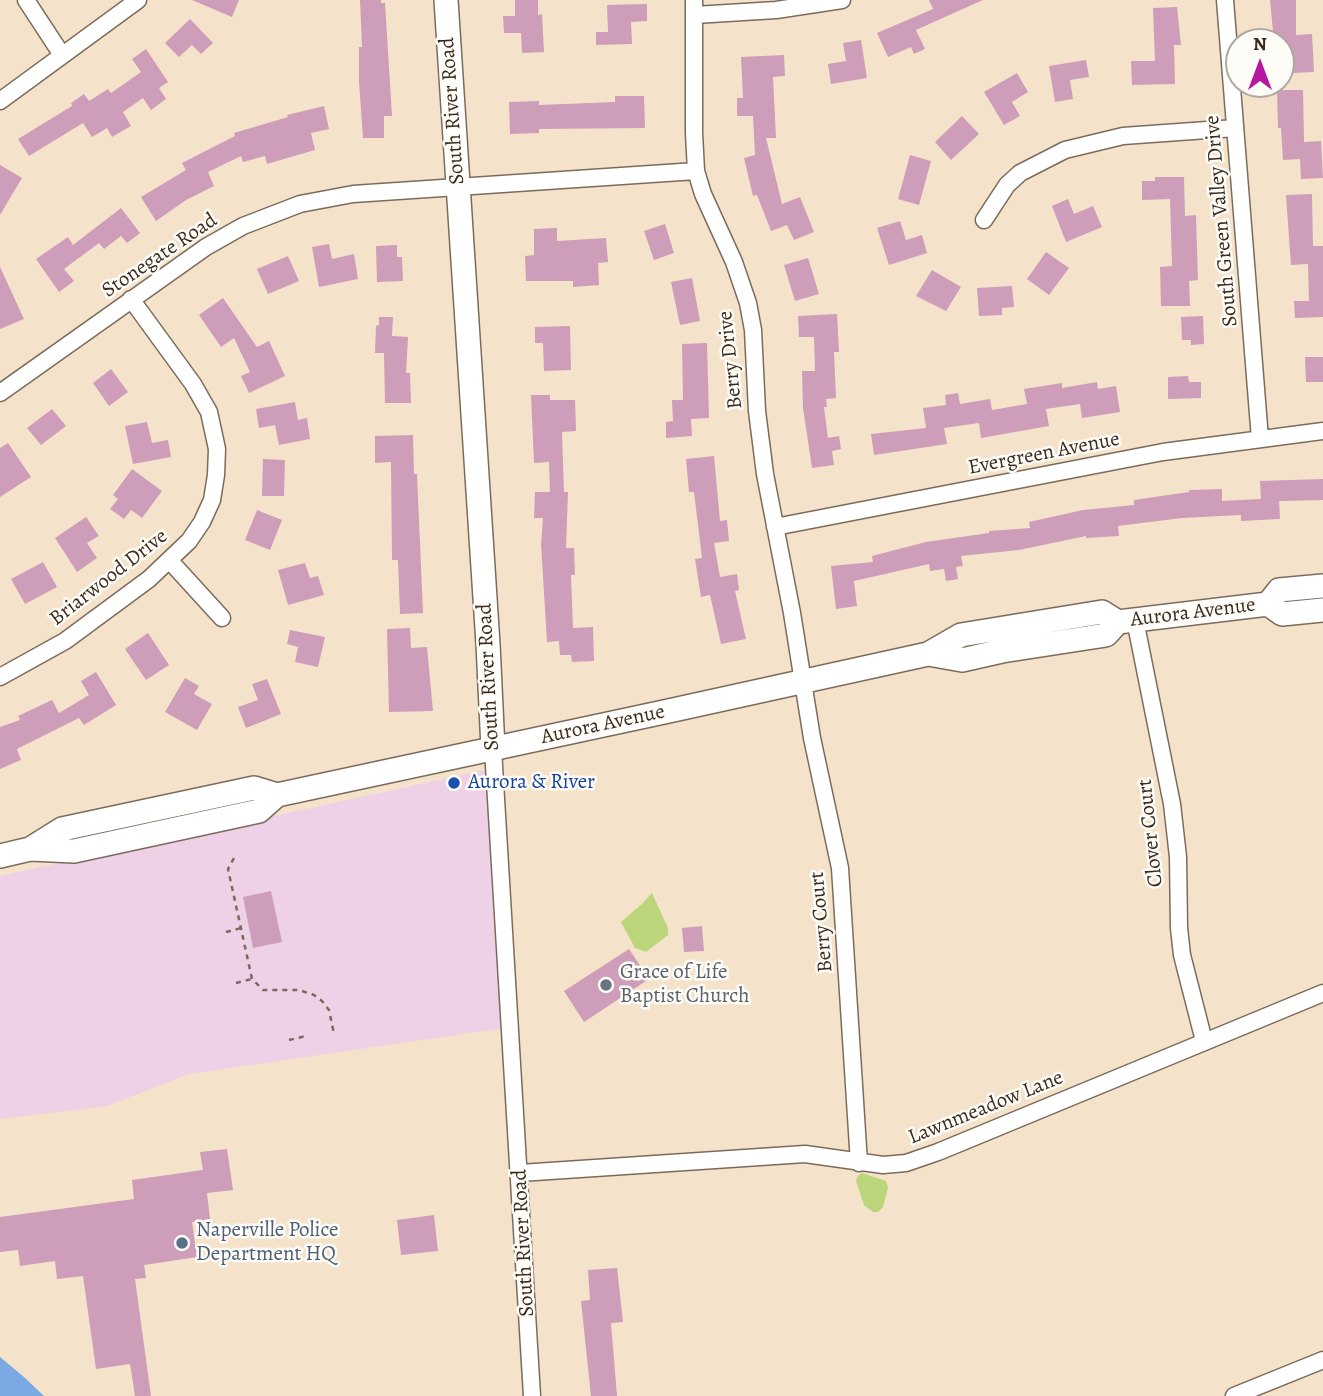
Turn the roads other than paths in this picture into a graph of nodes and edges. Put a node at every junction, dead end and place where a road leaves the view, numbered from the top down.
1 (26, 0) edge
2 (138, 0) edge
3 (446, 0) edge
4 (842, 0) edge
5 (1225, 0) edge
6 (695, 8) edge
7 (62, 55) junction
8 (0, 101) edge
9 (1235, 128) junction
10 (696, 171) junction
11 (458, 186) junction
12 (984, 219) dead end
13 (131, 299) junction
14 (0, 393) edge
15 (1323, 431) edge
16 (1260, 439) junction
17 (775, 527) junction
18 (170, 561) junction
19 (1323, 586) edge
20 (1268, 604) junction
21 (1323, 610) edge
22 (222, 618) dead end
23 (1126, 621) junction
24 (0, 677) edge
25 (803, 681) junction
26 (493, 748) junction
27 (0, 856) edge
28 (1323, 993) edge
29 (1204, 1041) junction
30 (859, 1163) junction
31 (520, 1173) junction
32 (1323, 1360) edge
33 (533, 1396) edge
34 (1234, 1396) edge

1 - 7 street
2 - 7 street
3 - 11 main road, South River Road
4 - 6 street
5 - 9 street, South Green Valley Drive
6 - 10 street, Berry Drive
7 - 8 street
9 - 12 street
9 - 16 street, South Green Valley Drive
10 - 11 street, Stonegate Road
10 - 17 street, Berry Drive
11 - 13 street, Stonegate Road
11 - 26 main road, South River Road
13 - 14 street, Stonegate Road
13 - 18 street, Briarwood Drive
15 - 16 street, Evergreen Avenue
16 - 17 street, Evergreen Avenue
17 - 25 street, Berry Drive
18 - 22 street
18 - 24 street, Briarwood Drive
19 - 20 main road, Aurora Avenue
20 - 21 main road, Aurora Avenue
20 - 23 main road, Aurora Avenue
23 - 25 main road, Aurora Avenue
23 - 29 street, Clover Court
25 - 26 main road, Aurora Avenue
25 - 30 street, Berry Court
26 - 27 main road, Aurora Avenue
26 - 31 street, South River Road
28 - 29 street, Lawnmeadow Lane
29 - 30 street, Lawnmeadow Lane
30 - 31 street, Lawnmeadow Lane
31 - 33 street, South River Road
32 - 34 street

